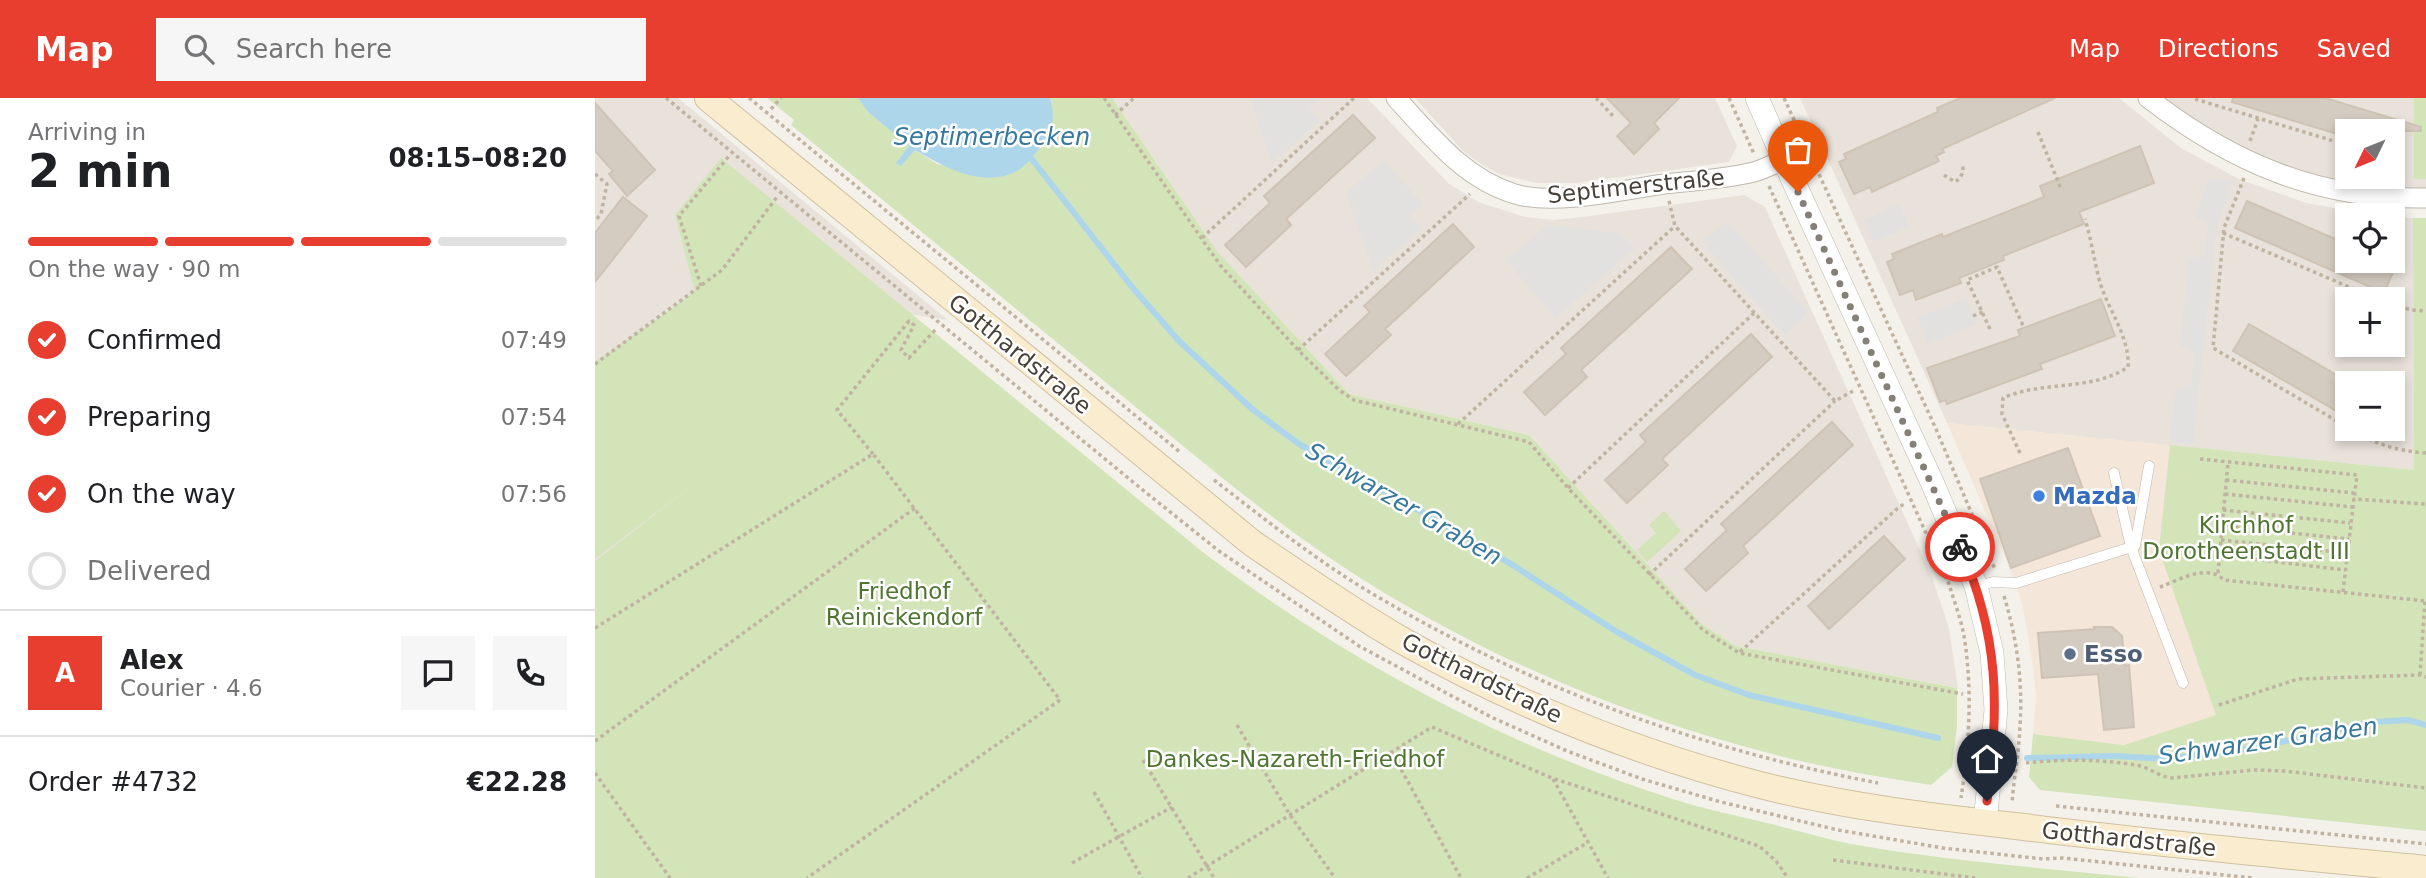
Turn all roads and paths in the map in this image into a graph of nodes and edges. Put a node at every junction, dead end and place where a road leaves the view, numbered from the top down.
1 (666, 98) edge
2 (708, 98) edge
3 (748, 98) edge
4 (781, 98) edge
5 (1104, 98) edge
6 (1134, 98) edge
7 (1355, 98) edge
8 (1396, 98) edge
9 (1596, 98) edge
10 (1729, 98) edge
11 (1757, 98) edge
12 (2148, 98) edge
13 (2196, 99) edge
14 (771, 109) dead end
15 (1115, 115) junction
16 (1613, 116) dead end
17 (2258, 118) junction
18 (2038, 132) dead end
19 (2335, 141) edge
20 (2248, 146) dead end
21 (729, 156) dead end
22 (1756, 158) dead end
23 (1783, 160) junction
24 (1963, 166) dead end
25 (595, 174) edge
26 (1944, 175) dead end
27 (2245, 176) dead end
28 (1768, 184) dead end
29 (2061, 189) dead end
30 (1470, 194) dead end
31 (778, 197) dead end
32 (2426, 198) edge
33 (1669, 201) dead end
34 (2085, 219) dead end
35 (595, 221) edge
36 (1675, 226) junction
37 (2223, 233) junction
38 (1202, 238) junction
39 (701, 286) junction
40 (2349, 287) edge
41 (2405, 308) edge
42 (2426, 311) edge
43 (1983, 312) junction
44 (1754, 313) junction
45 (1973, 316) dead end
46 (937, 328) dead end
47 (2024, 328) dead end
48 (1990, 329) dead end
49 (1298, 350) junction
50 (595, 364) edge
51 (1853, 391) dead end
52 (1835, 401) junction
53 (2335, 420) edge
54 (1458, 424) junction
55 (2375, 441) edge
56 (2020, 453) dead end
57 (2426, 453) edge
58 (873, 454) junction
59 (1185, 456) dead end
60 (2200, 459) dead end
61 (2228, 462) junction
62 (2149, 466) dead end
63 (1206, 473) dead end
64 (2114, 473) dead end
65 (2226, 480) junction
66 (1567, 488) junction
67 (2354, 493) junction
68 (2225, 494) junction
69 (2354, 499) junction
70 (1905, 504) dead end
71 (2426, 504) edge
72 (2353, 507) junction
73 (915, 508) junction
74 (2224, 510) junction
75 (2351, 523) junction
76 (2222, 526) junction
77 (2349, 539) junction
78 (2221, 540) junction
79 (2131, 547) junction
80 (2347, 553) junction
81 (2219, 555) junction
82 (2345, 570) junction
83 (2218, 573) junction
84 (1649, 575) junction
85 (1976, 586) junction
86 (2148, 592) junction
87 (2343, 592) junction
88 (2426, 601) edge
89 (595, 628) edge
90 (1739, 653) junction
91 (2420, 675) junction
92 (2426, 677) edge
93 (2183, 683) dead end
94 (1963, 694) dead end
95 (2219, 705) dead end
96 (1237, 725) dead end
97 (595, 741) edge
98 (1391, 751) junction
99 (1143, 760) dead end
100 (2026, 763) dead end
101 (595, 773) edge
102 (1552, 778) junction
103 (1964, 780) dead end
104 (1878, 783) dead end
105 (2426, 788) edge
106 (1094, 792) dead end
107 (2053, 806) dead end
108 (1172, 807) junction
109 (1290, 815) junction
110 (1985, 823) junction
111 (1120, 836) junction
112 (1955, 840) dead end
113 (1587, 843) junction
114 (2426, 844) edge
115 (2007, 845) dead end
116 (1954, 849) junction
117 (2006, 855) junction
118 (1833, 860) dead end
119 (1072, 863) dead end
120 (1207, 866) junction
121 (2426, 869) edge
122 (670, 878) edge
123 (807, 878) edge
124 (1142, 878) edge
125 (1188, 878) edge
126 (1214, 878) edge
127 (1335, 878) edge
128 (1461, 878) edge
129 (1527, 878) edge
130 (1608, 878) edge
131 (1788, 878) edge
132 (1975, 878) edge
133 (2253, 878) edge

1 - 116 path
2 - 110 main road, Gotthardstraße
3 - 59 path
4 - 14 path
5 - 15 path
6 - 15 path
7 - 38 path
8 - 23 street, Septimerstraße
9 - 16 path
10 - 22 path
11 - 23 street
12 - 32 street
13 - 17 path
15 - 38 path
17 - 19 path
17 - 20 path
18 - 29 path
21 - 39 path
23 - 85 street
24 - 26 path
25 - 35 path
27 - 37 path
28 - 103 path
30 - 49 path
31 - 39 path
33 - 36 path
34 - 56 path
36 - 44 path
36 - 54 path
37 - 40 path
37 - 53 path
38 - 49 path
39 - 50 path
41 - 42 path
43 - 45 path
43 - 47 path
43 - 48 path
44 - 52 path
44 - 66 path
46 - 58 path
49 - 54 path
51 - 52 path
52 - 84 path
54 - 66 path
55 - 57 path
58 - 73 path
58 - 89 path
60 - 61 path
61 - 65 path
61 - 67 path
62 - 79 lane
63 - 104 path
64 - 79 lane
65 - 67 path
65 - 68 path
66 - 84 path
67 - 69 path
68 - 72 path
68 - 74 path
69 - 71 path
69 - 72 path
70 - 90 path
72 - 75 path
73 - 97 path
73 - 123 path
74 - 75 path
74 - 76 path
75 - 77 path
76 - 77 path
76 - 78 path
77 - 80 path
78 - 80 path
78 - 81 path
79 - 85 lane
79 - 86 lane
80 - 82 path
81 - 82 path
81 - 83 path
82 - 87 path
83 - 86 path
83 - 87 path
84 - 90 path
85 - 110 street
86 - 93 lane
87 - 88 path
88 - 91 path
90 - 94 path
91 - 92 path
91 - 95 path
96 - 109 path
98 - 102 path
98 - 109 path
98 - 128 path
99 - 108 path
100 - 105 path
101 - 122 path
102 - 113 path
102 - 131 path
106 - 111 path
107 - 114 path
108 - 111 path
108 - 120 path
109 - 120 path
109 - 127 path
110 - 121 main road, Gotthardstraße
111 - 119 path
111 - 124 path
112 - 116 path
113 - 129 path
113 - 130 path
115 - 117 path
116 - 117 path
117 - 133 path
118 - 132 path
120 - 125 path
120 - 126 path

